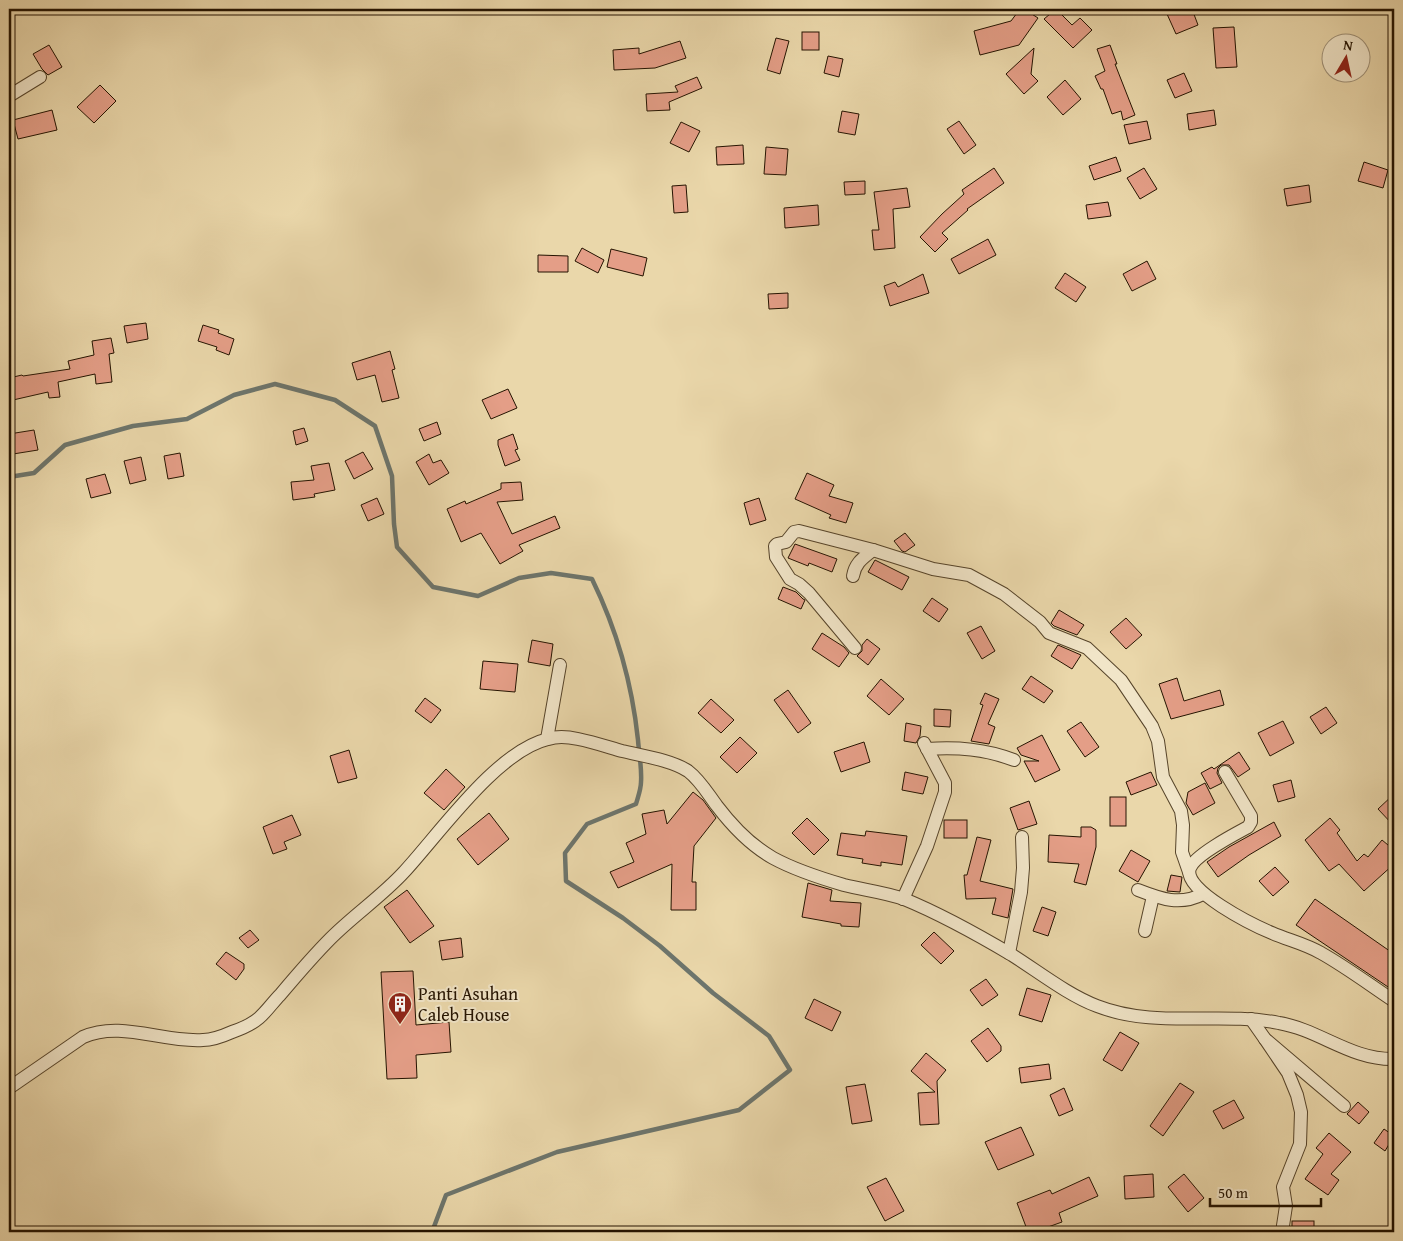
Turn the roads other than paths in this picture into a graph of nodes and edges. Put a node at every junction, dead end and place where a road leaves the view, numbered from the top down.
1 (40, 78) dead end
2 (9, 96) edge
3 (873, 550) junction
4 (853, 576) dead end
5 (855, 648) dead end
6 (560, 666) dead end
7 (547, 739) junction
8 (1014, 760) dead end
9 (1224, 772) dead end
10 (1022, 837) dead end
11 (1189, 872) junction
12 (1138, 890) dead end
13 (1203, 894) junction
14 (1153, 896) junction
15 (903, 899) junction
16 (1144, 931) dead end
17 (1008, 953) junction
18 (1394, 1001) edge
19 (1251, 1019) junction
20 (1265, 1039) junction
21 (1394, 1059) edge
22 (9, 1088) edge
23 (1344, 1106) dead end
24 (1282, 1232) edge

1 - 2 street
3 - 4 street
3 - 5 street
3 - 11 street
6 - 7 street
7 - 15 street
7 - 22 street
8 - 15 street
9 - 11 street
10 - 17 street
11 - 13 street
12 - 14 street
13 - 14 street
13 - 18 street
14 - 16 street
15 - 17 street
17 - 19 street
19 - 20 street
19 - 21 street
20 - 23 street
20 - 24 street

